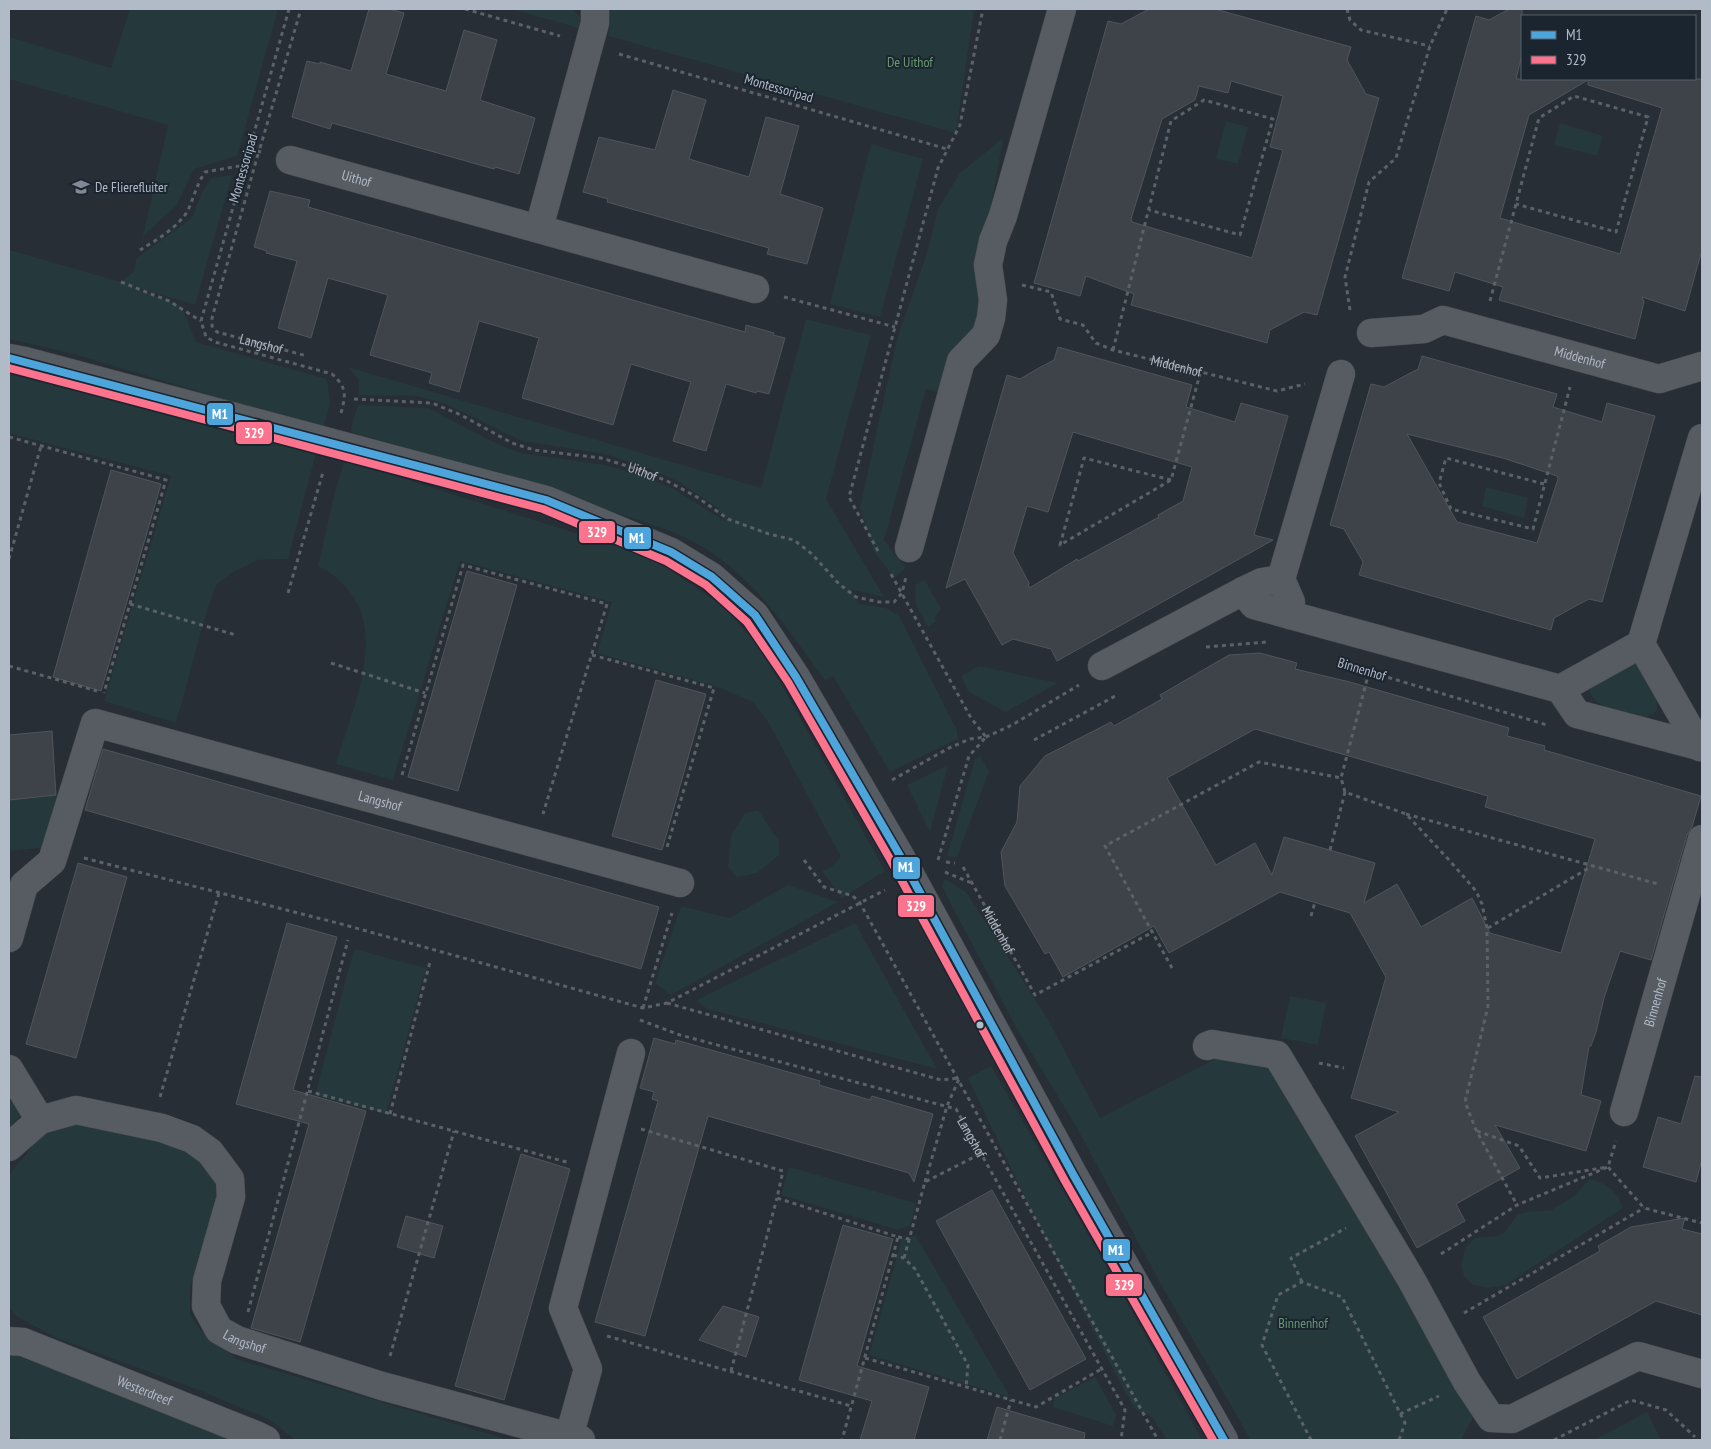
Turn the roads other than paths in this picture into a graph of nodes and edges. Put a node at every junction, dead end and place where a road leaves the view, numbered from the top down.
1 (595, 9) edge
2 (1062, 9) edge
3 (290, 160) dead end
4 (539, 228) junction
5 (755, 289) road end
6 (1371, 333) road end
7 (9, 358) edge
8 (1702, 366) edge
9 (1341, 374) road end
10 (1702, 438) edge
11 (909, 548) dead end
12 (1281, 579) junction
13 (1243, 591) junction
14 (1290, 615) junction
15 (1641, 644) junction
16 (1102, 666) road end
17 (1560, 689) junction
18 (1701, 747) edge
19 (1702, 839) edge
20 (669, 880) road end
21 (9, 938) edge
22 (1207, 1046) dead end
23 (631, 1053) dead end
24 (9, 1069) edge
25 (1624, 1112) road end
26 (40, 1120) junction
27 (9, 1147) edge
28 (13, 1337) edge
29 (1702, 1374) edge
30 (575, 1439) edge
31 (266, 1440) edge
32 (1224, 1440) edge

1 - 4 street
2 - 11 street
3 - 4 street, Uithof
4 - 5 street, Uithof
6 - 8 street, Middenhof
7 - 32 street
9 - 12 street
10 - 15 street
12 - 13 street
12 - 14 street
13 - 14 street
13 - 16 street
14 - 17 street
15 - 17 street
15 - 18 street
17 - 18 street
19 - 25 street, Binnenhof
20 - 21 street, Langshof
22 - 29 street
23 - 30 street, Langshof
24 - 26 street
26 - 27 street, Langshof
26 - 30 street, Langshof
28 - 31 main road, Westerdreef

